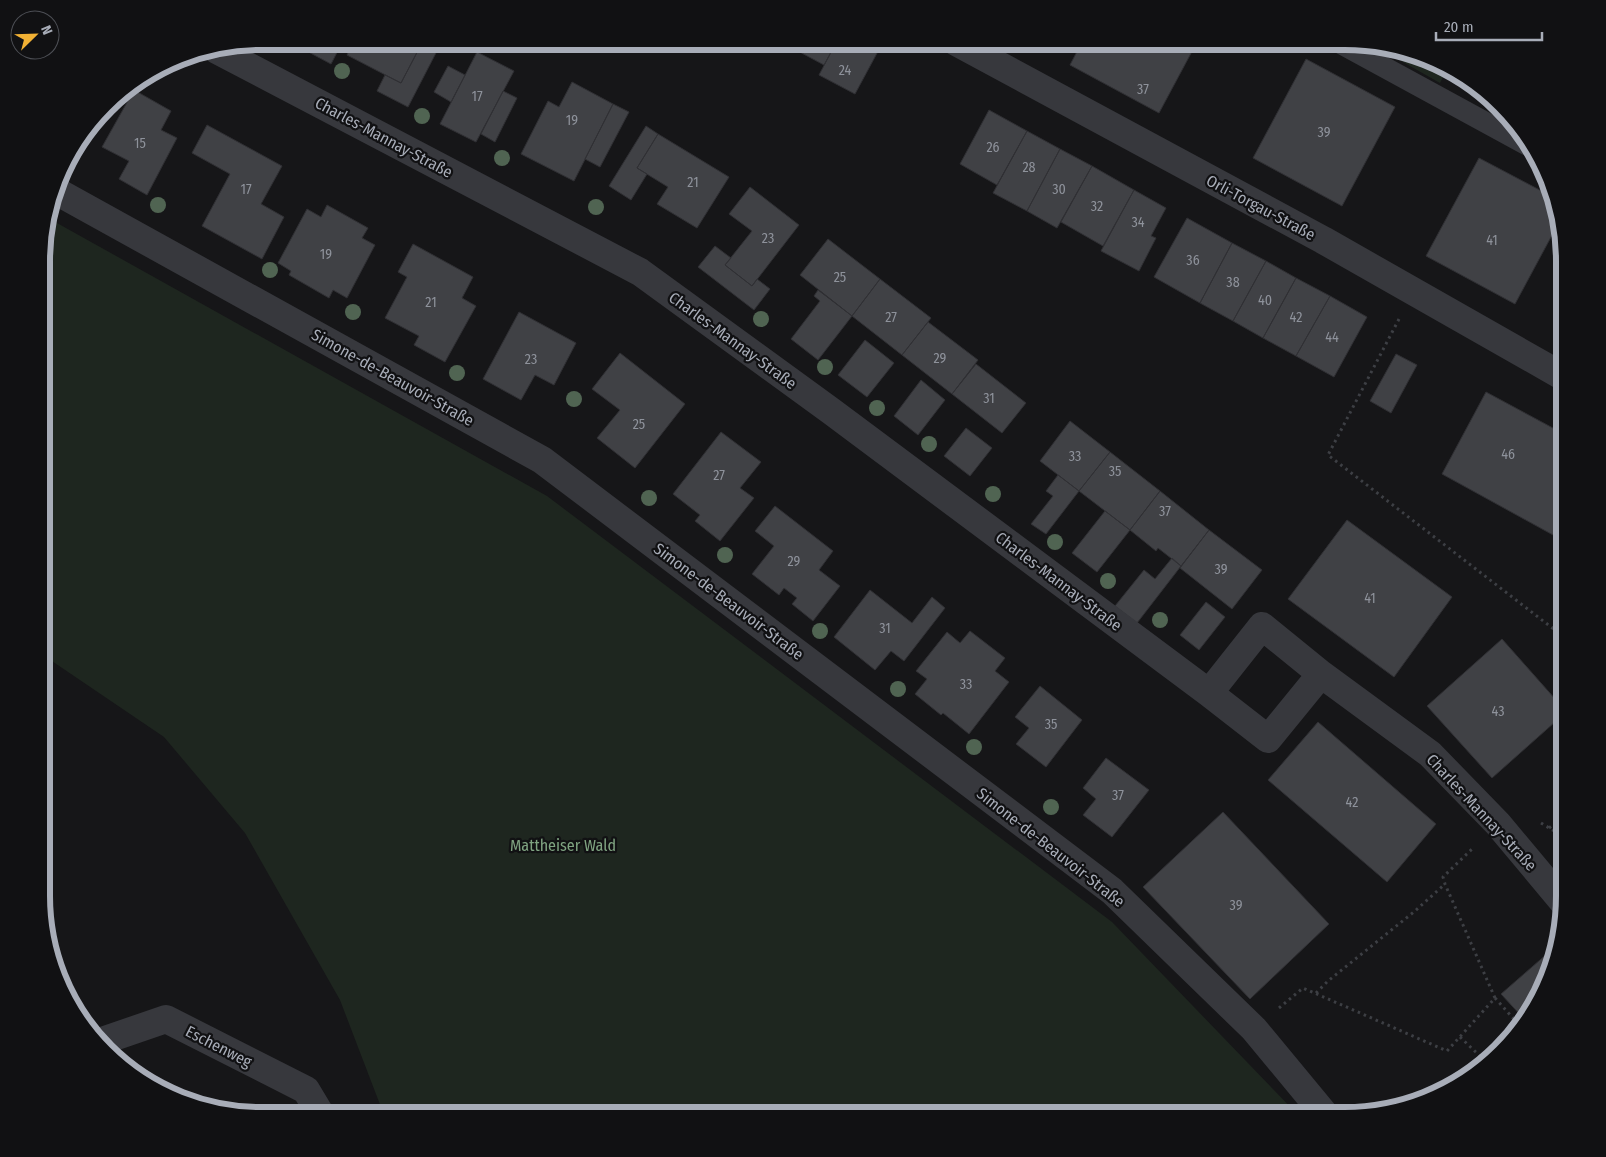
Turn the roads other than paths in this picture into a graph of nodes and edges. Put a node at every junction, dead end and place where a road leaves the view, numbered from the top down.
1 (971, 50) edge
2 (1353, 50) edge
3 (224, 53) edge
4 (1517, 139) edge
5 (61, 194) edge
6 (1556, 372) edge
7 (1321, 674) junction
8 (1209, 694) junction
9 (1556, 893) edge
10 (106, 1039) edge
11 (316, 1107) edge
12 (1319, 1107) edge

1 - 6 street, Orli-Torgau-Straße
2 - 4 lane
3 - 8 street, Charles-Mannay-Straße
5 - 12 street, Simone-de-Beauvoir-Straße
7 - 8 street, Charles-Mannay-Straße
7 - 8 street, Charles-Mannay-Straße
7 - 9 street, Charles-Mannay-Straße
10 - 11 street, Eschenweg

